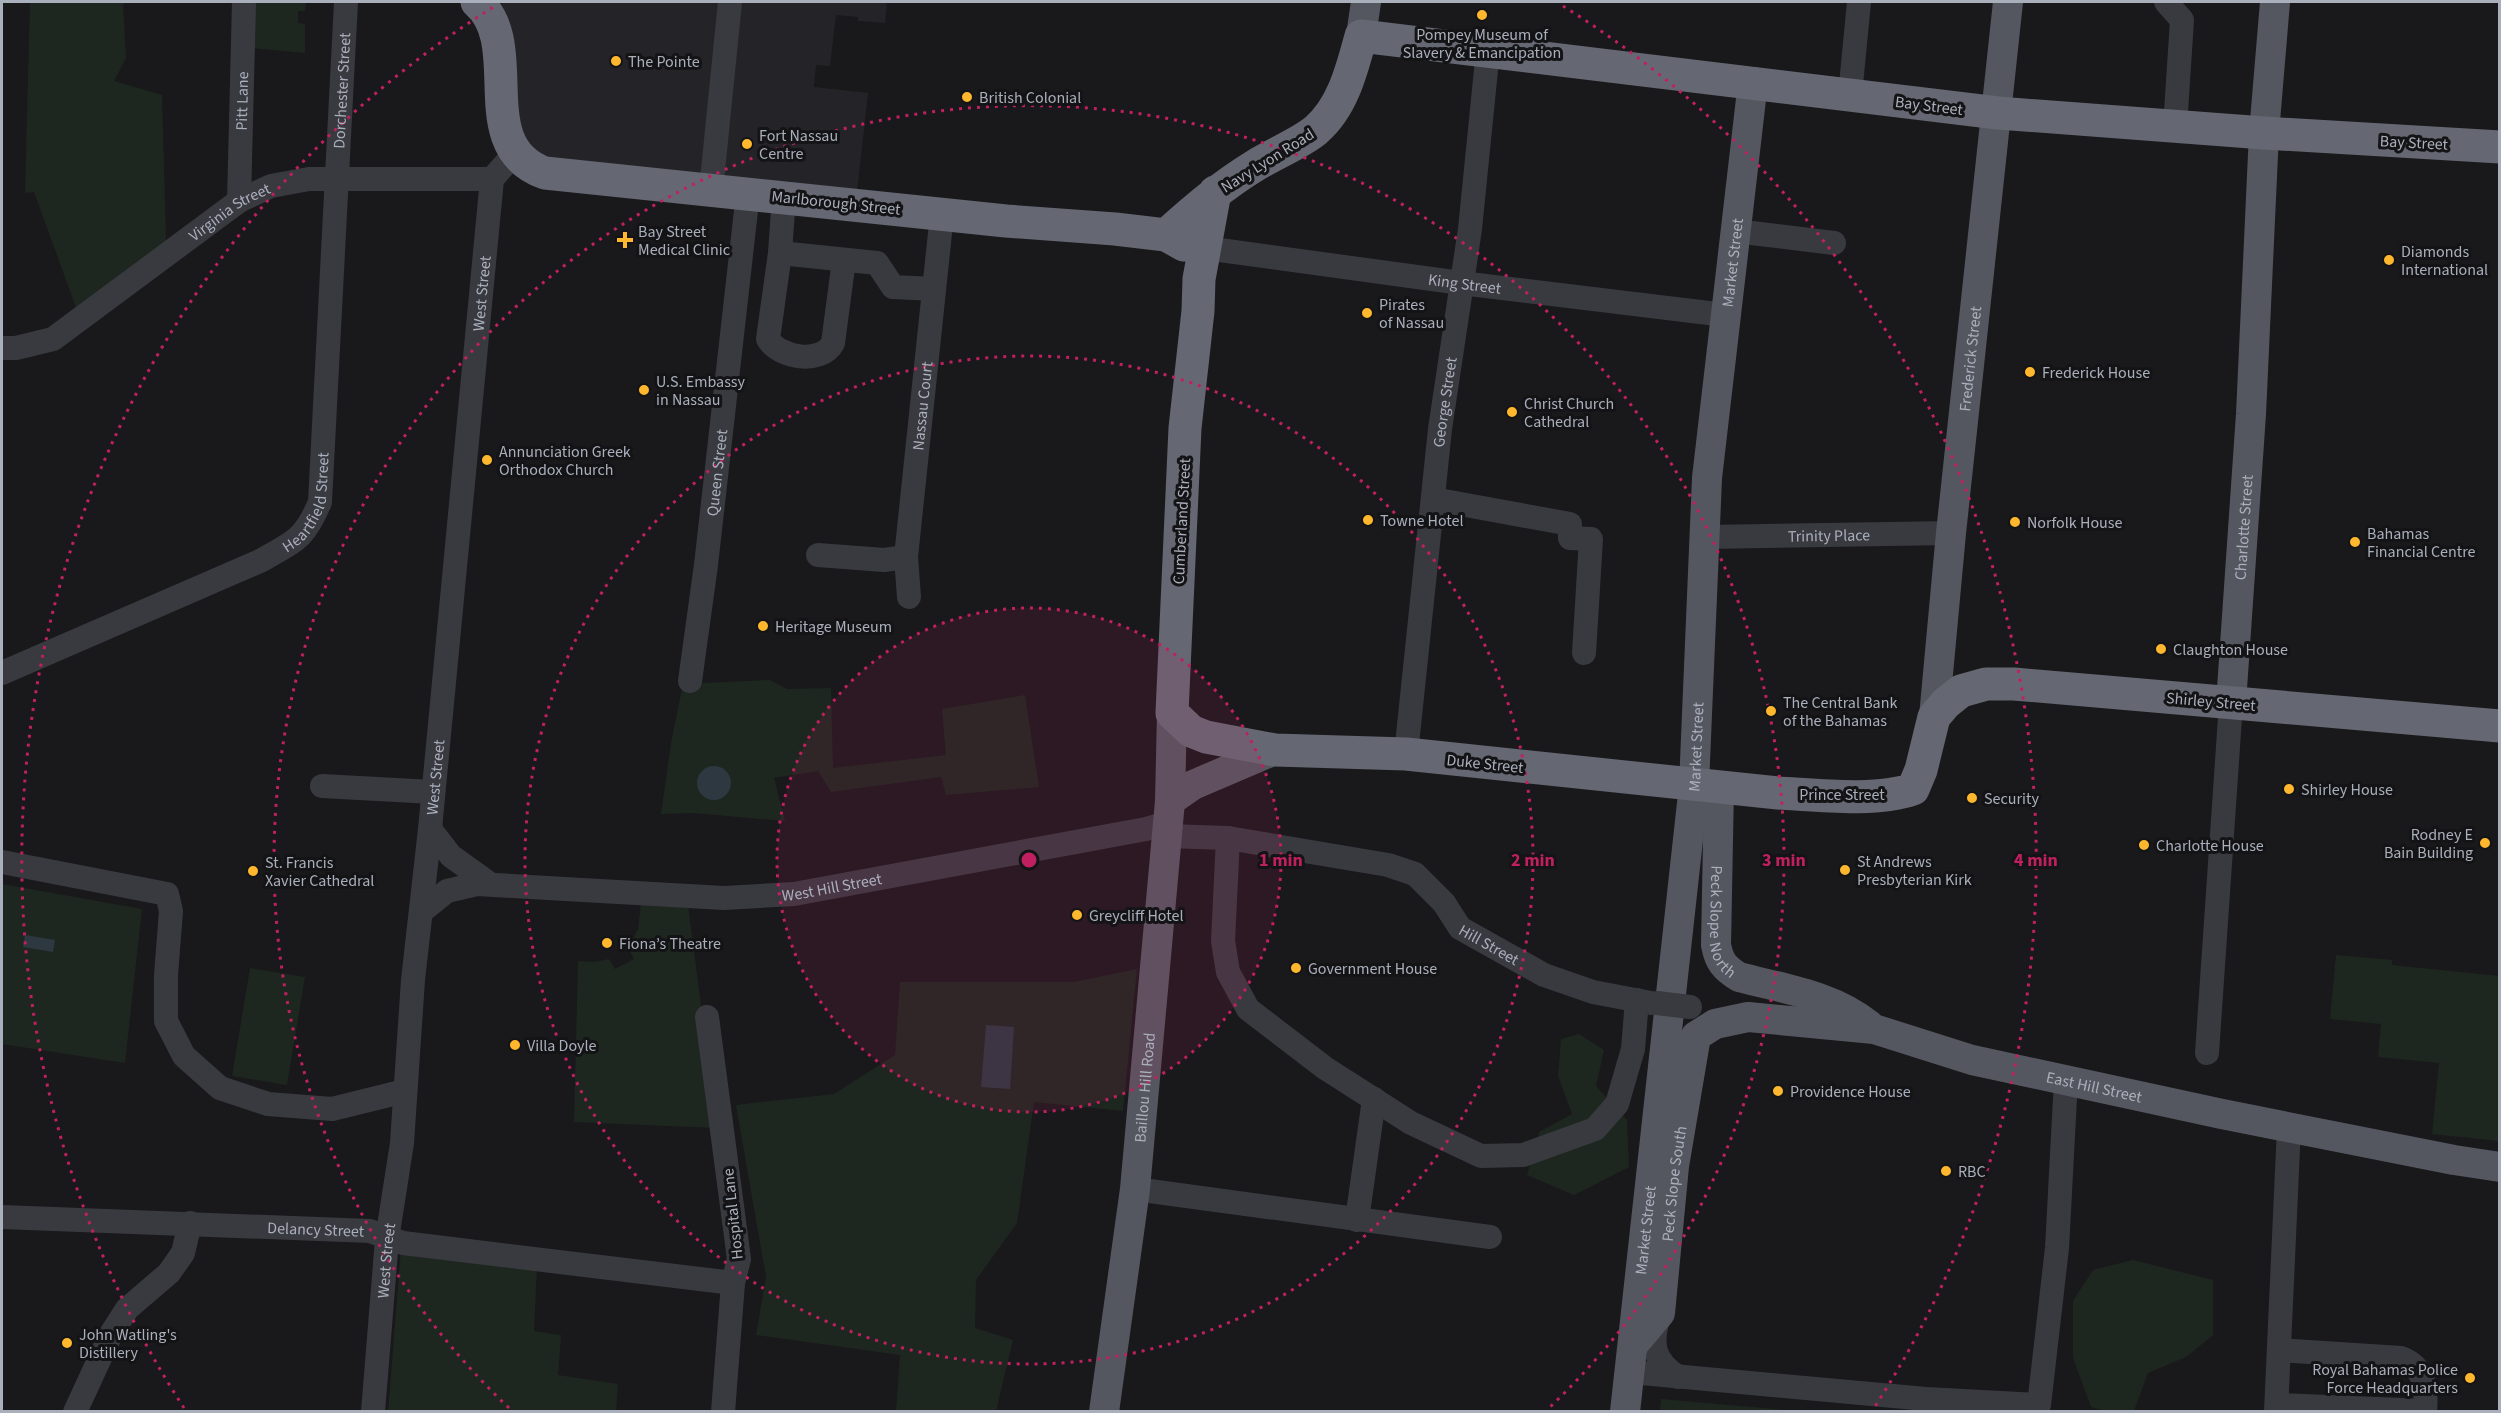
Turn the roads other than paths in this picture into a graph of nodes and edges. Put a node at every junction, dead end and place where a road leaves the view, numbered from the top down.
1 (244, 2) edge
2 (346, 2) edge
3 (477, 2) edge
4 (730, 2) edge
5 (1366, 2) edge
6 (1859, 2) edge
7 (2008, 2) edge
8 (2166, 2) edge
9 (2275, 2) edge
10 (1361, 36) junction
11 (1488, 50) junction
12 (1753, 82) junction
13 (1850, 95) junction
14 (1998, 113) junction
15 (2175, 127) junction
16 (2264, 133) junction
17 (2499, 147) edge
18 (514, 150) junction
19 (492, 179) junction
20 (336, 180) junction
21 (711, 190) junction
22 (1215, 192) junction
23 (748, 193) junction
24 (784, 196) junction
25 (239, 201) junction
26 (942, 214) junction
27 (1735, 231) junction
28 (1166, 235) junction
29 (1834, 243) dead end
30 (780, 253) junction
31 (844, 260) junction
32 (1202, 263) junction
33 (1461, 283) junction
34 (934, 289) junction
35 (1725, 315) junction
36 (2, 348) edge
37 (1433, 499) junction
38 (1951, 533) junction
39 (1706, 537) junction
40 (818, 555) dead end
41 (906, 557) junction
42 (909, 597) dead end
43 (1584, 653) dead end
44 (2, 673) edge
45 (690, 681) dead end
46 (2231, 703) junction
47 (1172, 713) junction
48 (1934, 717) junction
49 (2499, 726) edge
50 (1275, 750) junction
51 (1406, 754) junction
52 (1171, 763) joint
53 (322, 786) dead end
54 (1706, 786) junction
55 (433, 792) junction
56 (1168, 820) junction
57 (430, 829) junction
58 (1228, 838) junction
59 (2, 862) edge
60 (490, 884) junction
61 (421, 912) junction
62 (1647, 1002) junction
63 (1690, 1007) joint
64 (707, 1017) dead end
65 (1748, 1017) junction
66 (1874, 1029) junction
67 (2207, 1053) dead end
68 (2066, 1080) junction
69 (405, 1091) junction
70 (1374, 1099) junction
71 (2289, 1127) junction
72 (2499, 1167) edge
73 (1135, 1189) junction
74 (2, 1217) edge
75 (1357, 1220) junction
76 (190, 1224) junction
77 (1490, 1237) dead end
78 (387, 1239) junction
79 (733, 1283) junction
80 (1660, 1313) junction
81 (2279, 1350) junction
82 (1632, 1359) junction
83 (1678, 1377) junction
84 (2039, 1408) edge
85 (2276, 1408) edge
86 (2425, 1411) edge
87 (75, 1412) edge
88 (373, 1412) edge
89 (723, 1412) edge
90 (1104, 1412) edge
91 (1625, 1412) edge

1 - 25 street, Pitt Lane
2 - 20 street, Dorchester Street
3 - 18 highway
4 - 21 street
5 - 10 main road, Navy Lyon Road
6 - 13 street
7 - 14 main road, Frederick Street
8 - 15 street
9 - 16 main road, Charlotte Street
10 - 11 highway, Bay Street
10 - 22 highway, Navy Lyon Road
11 - 12 highway, Bay Street
11 - 33 street, George Street
12 - 13 highway, Bay Street
12 - 27 main road, Market Street
13 - 14 highway, Bay Street
14 - 15 highway, Bay Street
14 - 38 main road, Frederick Street
15 - 16 highway, Bay Street
16 - 17 highway, Bay Street
16 - 46 main road, Charlotte Street
18 - 19 street
18 - 21 highway, Marlborough Street
19 - 20 street, Virginia Street
19 - 55 street, West Street
20 - 25 street, Virginia Street
20 - 44 street, Heartfield Street
21 - 23 highway, Marlborough Street
22 - 28 highway, Navy Lyon Road
22 - 32 highway, Cumberland Street
23 - 24 highway, Marlborough Street
23 - 45 street, Queen Street
24 - 26 highway, Marlborough Street
24 - 30 street
25 - 36 street, Virginia Street
26 - 28 highway, Marlborough Street
26 - 34 street, Nassau Court
27 - 29 street
27 - 35 main road, Market Street
28 - 32 highway, Cumberland Street
30 - 31 street
30 - 31 street
31 - 34 street
32 - 33 street, King Street
32 - 47 highway, Cumberland Street
33 - 35 street, King Street
33 - 37 street, George Street
34 - 41 street, Nassau Court
35 - 39 main road, Market Street
37 - 43 street
37 - 51 street, George Street
38 - 39 street, Trinity Place
38 - 48 main road, Frederick Street
39 - 54 main road, Market Street
40 - 41 street
41 - 42 street, Nassau Court
46 - 48 highway, Shirley Street
46 - 49 highway, Shirley Street
46 - 67 street, Charlotte Street
47 - 50 highway, Duke Street
47 - 52 main road, Cumberland Street
48 - 54 highway, Prince Street
50 - 51 highway, Duke Street
50 - 56 main road, Duke Street
51 - 54 highway, Duke Street
52 - 56 main road, Baillou Hill Road
53 - 55 street
54 - 66 main road, Peck Slope North
54 - 82 main road, Market Street
55 - 57 street, West Street
56 - 58 street, Hill Street
56 - 60 street, West Hill Street
56 - 73 main road, Baillou Hill Road
57 - 60 street
57 - 61 street, West Street
58 - 62 street, Hill Street
58 - 70 street
59 - 69 street
60 - 61 street, West Hill Street
61 - 69 street, West Street
62 - 63 street, Hill Street, bridge
62 - 70 street
63 - 65 street, East Hill Street
64 - 79 street, Hospital Lane
65 - 66 main road, East Hill Street
65 - 80 main road, Peck Slope South
66 - 68 main road, East Hill Street
68 - 71 main road, East Hill Street
68 - 84 street
69 - 78 street, West Street
70 - 75 street
71 - 72 main road, East Hill Street
71 - 81 street
73 - 75 street
73 - 90 main road, Baillou Hill Road
74 - 76 street, Delancy Street
75 - 77 street
76 - 78 street, Delancy Street
76 - 87 street
78 - 79 street, Delancy Street
78 - 88 street, West Street
79 - 89 street, Hospital Lane
80 - 82 main road
80 - 83 street, Peck Slope South
81 - 85 street
81 - 86 street
82 - 83 street
82 - 91 main road, Market Street
83 - 84 street
85 - 86 street

